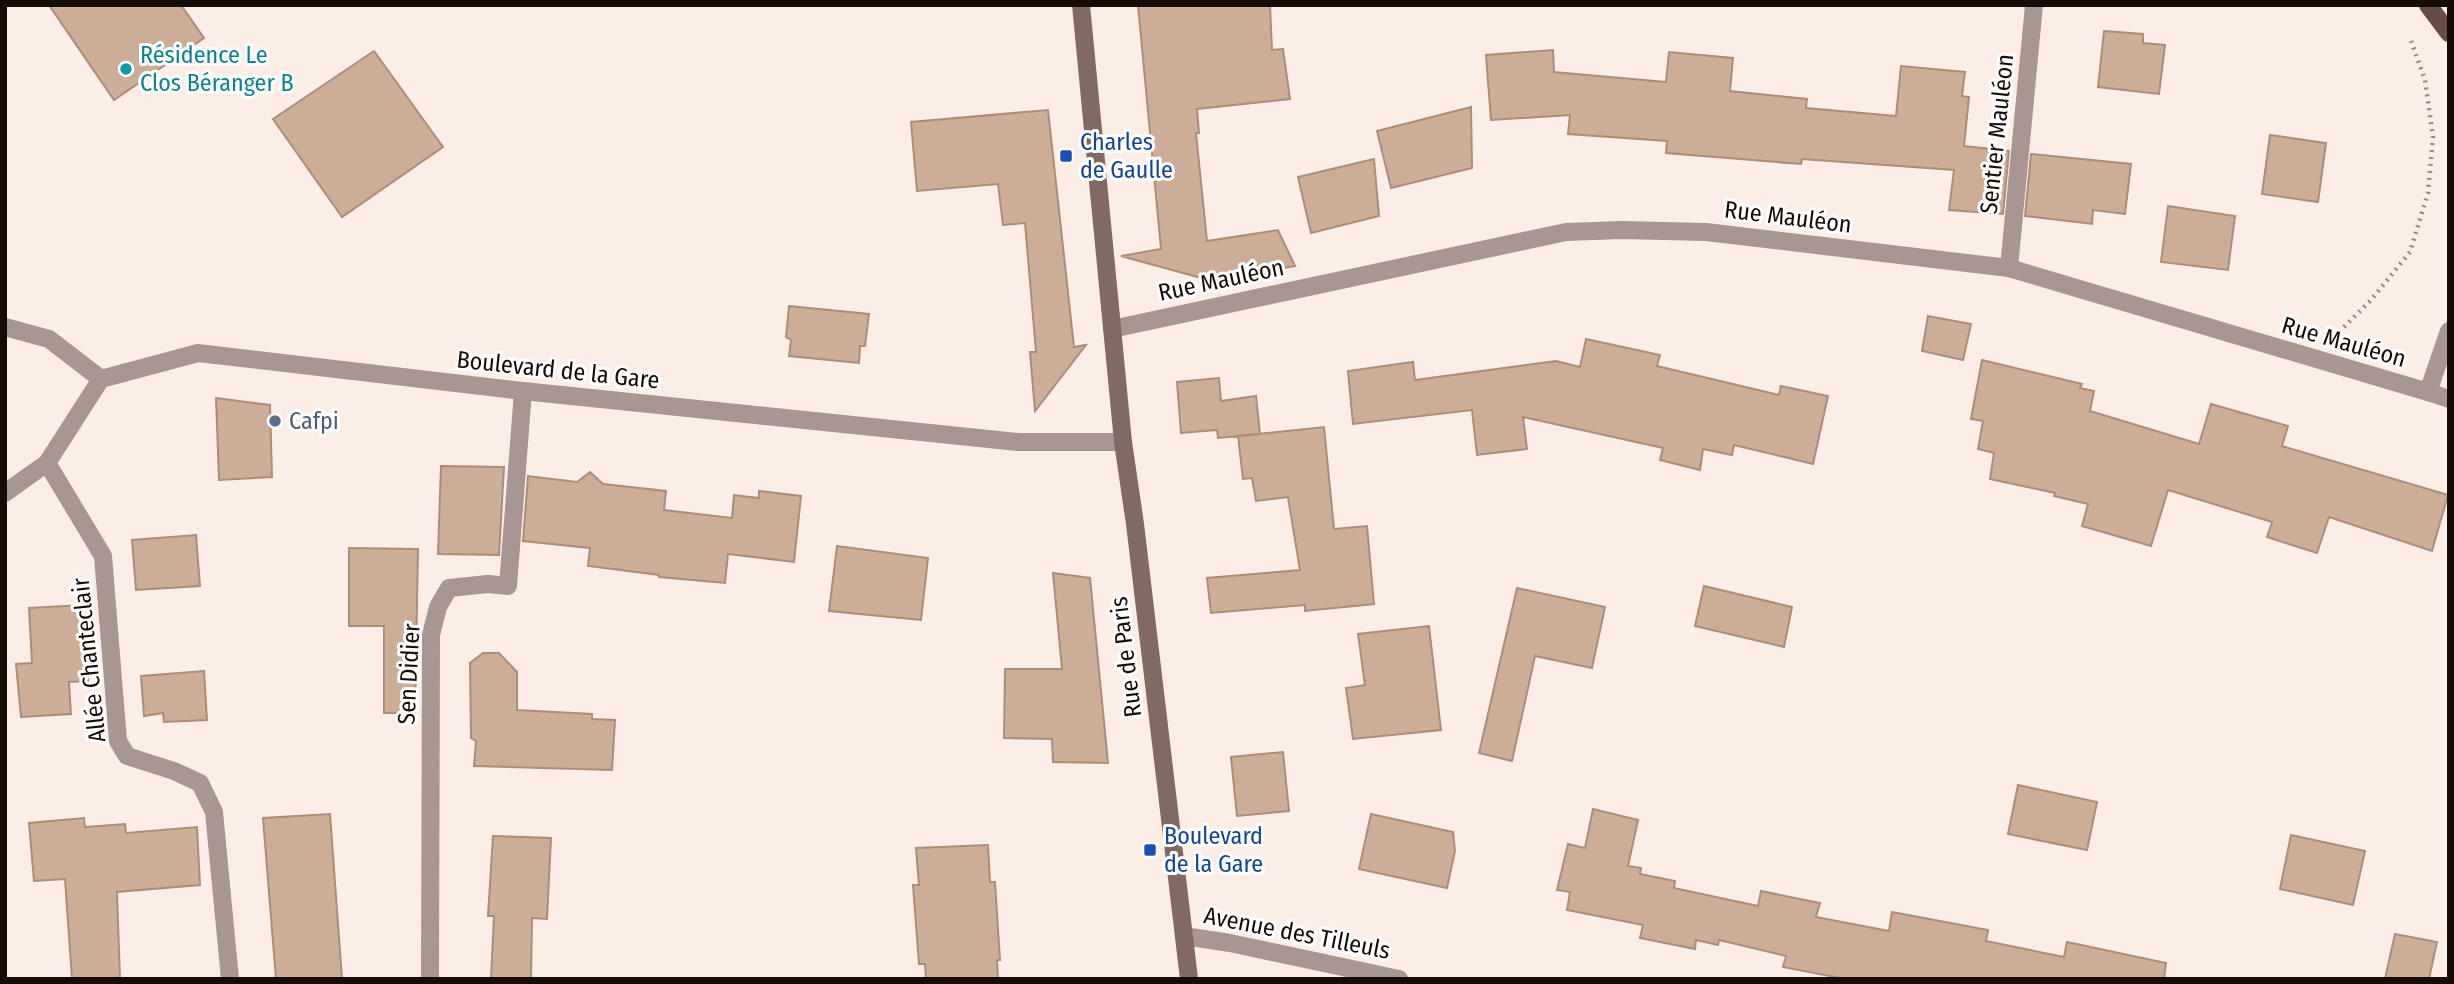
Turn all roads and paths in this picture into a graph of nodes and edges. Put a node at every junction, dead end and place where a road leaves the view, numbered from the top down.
1 (1081, 5) edge
2 (2035, 5) edge
3 (2427, 5) edge
4 (2405, 26) dead end
5 (2449, 33) edge
6 (2009, 268) junction
7 (5, 327) edge
8 (1112, 329) junction
9 (2449, 331) edge
10 (2318, 360) junction
11 (101, 379) junction
12 (523, 391) junction
13 (2428, 392) junction
14 (2449, 399) edge
15 (1123, 442) junction
16 (47, 463) junction
17 (5, 493) edge
18 (1184, 936) junction
19 (230, 979) edge
20 (430, 979) edge
21 (1189, 979) edge
22 (1399, 979) edge

1 - 8 street, Rue de Paris
2 - 6 street, Sentier Mauléon
3 - 5 main road
4 - 10 path
6 - 8 street, Rue Mauléon
6 - 10 street, Rue Mauléon
7 - 11 street
8 - 15 street, Rue de Paris
9 - 13 street
10 - 13 street, Rue Mauléon
11 - 12 street, Boulevard de la Gare
11 - 16 street
12 - 15 street, Boulevard de la Gare
12 - 20 street, Sen Didier
13 - 14 street, Rue Mauléon
15 - 18 street, Rue de Paris
16 - 17 street
16 - 19 street, Allée Chanteclair
18 - 21 street, Rue de Paris
18 - 22 street, Avenue des Tilleuls

